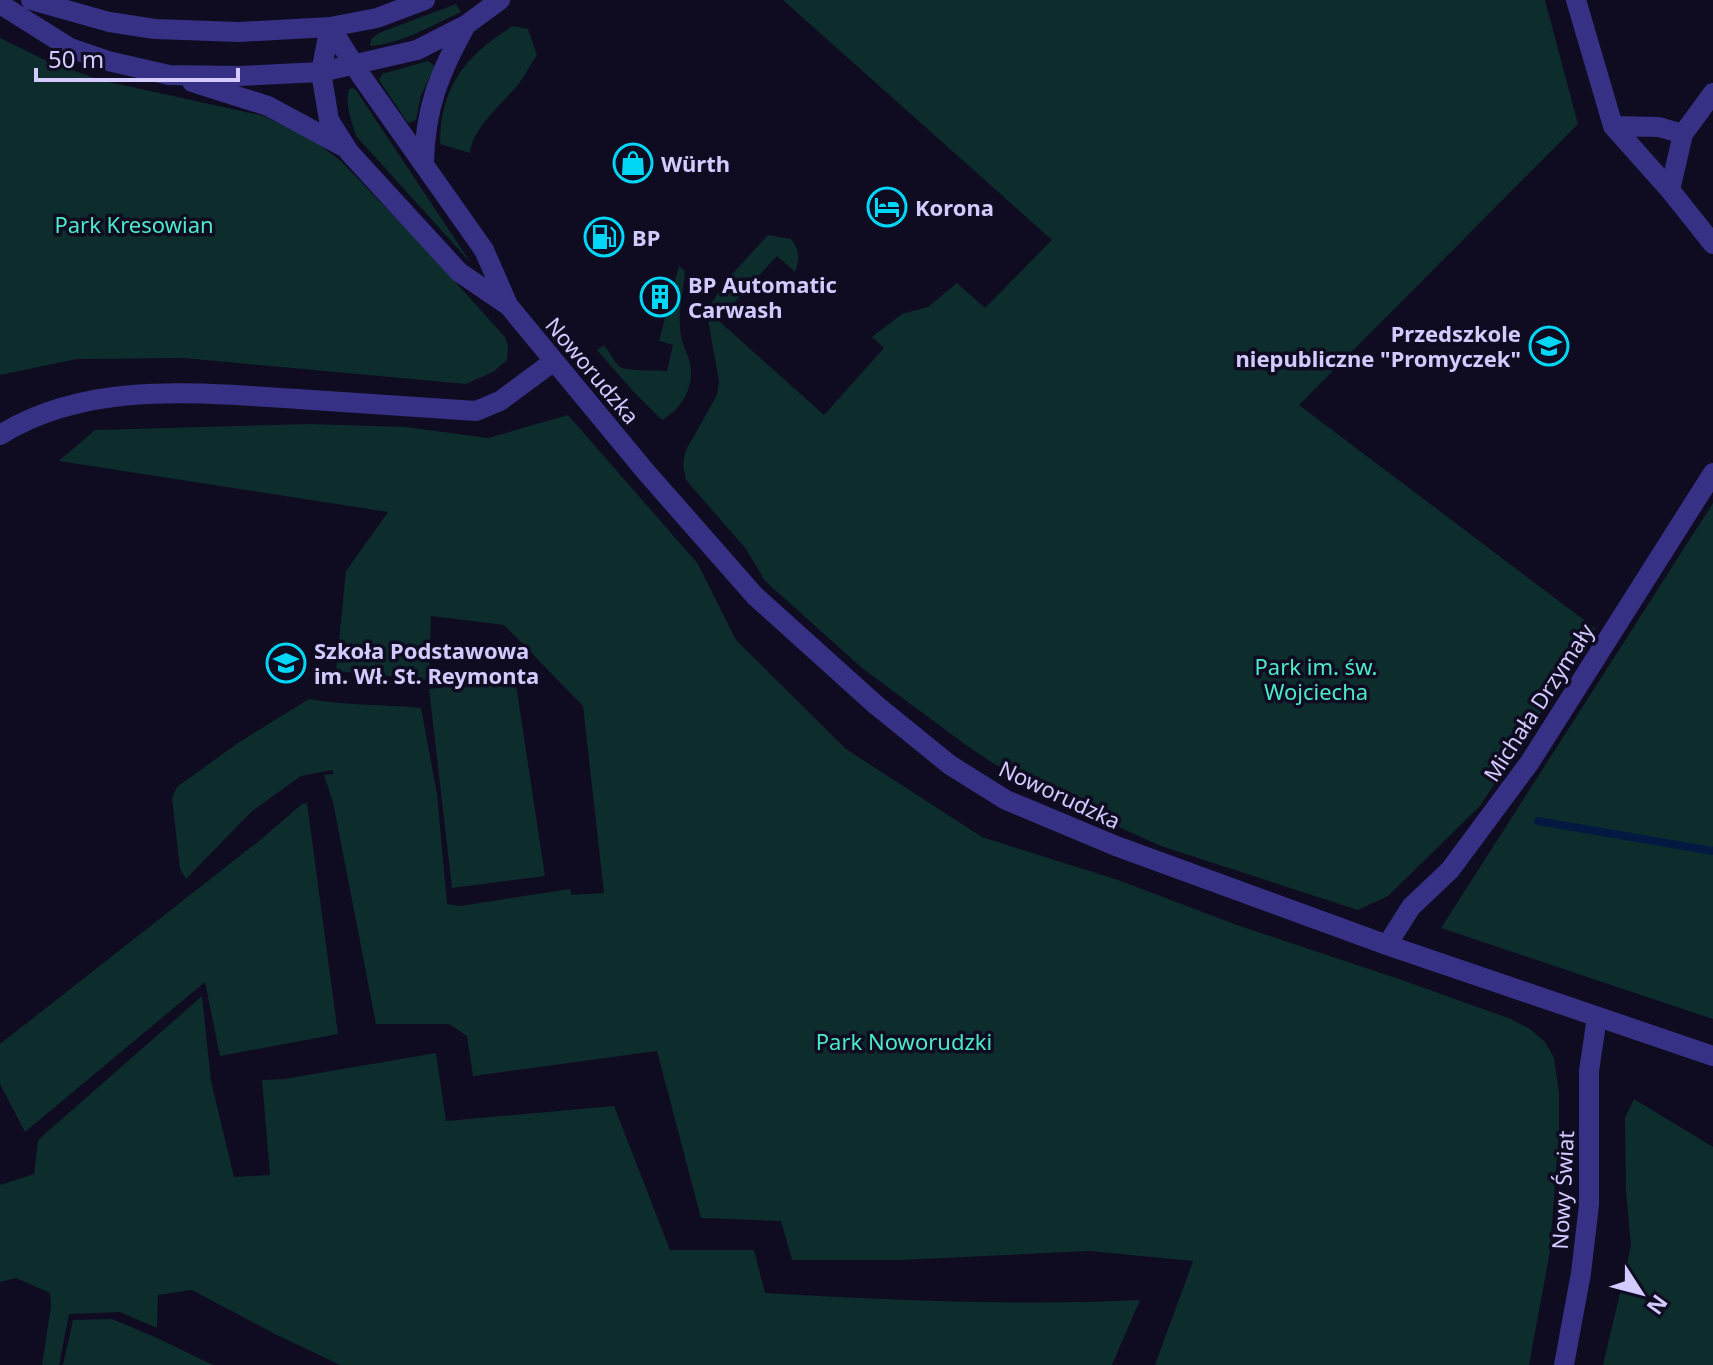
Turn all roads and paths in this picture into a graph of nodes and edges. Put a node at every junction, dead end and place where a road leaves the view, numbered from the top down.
1 (31, 0) edge
2 (425, 0) edge
3 (500, 0) edge
4 (1576, 0) edge
5 (0, 4) edge
6 (466, 25) junction
7 (330, 27) junction
8 (354, 65) junction
9 (321, 72) junction
10 (169, 75) junction
11 (1713, 93) edge
12 (1613, 126) junction
13 (1683, 134) junction
14 (349, 152) junction
15 (424, 164) junction
16 (1670, 190) junction
17 (1713, 244) edge
18 (508, 305) junction
19 (554, 361) junction
20 (0, 435) edge
21 (1713, 473) edge
22 (1387, 945) junction
23 (1597, 1017) junction
24 (1713, 1056) edge
25 (1564, 1365) edge

1 - 7 street
2 - 7 street
3 - 6 street
4 - 12 street
5 - 10 street
6 - 8 street
6 - 15 street
7 - 8 street, Noworudzka
7 - 9 street
8 - 9 street
8 - 15 street, Noworudzka
9 - 10 street
9 - 14 street, Noworudzka
10 - 14 street
11 - 13 street
12 - 13 street
12 - 16 street
13 - 16 street
14 - 18 street, Noworudzka
15 - 18 street, Noworudzka
16 - 17 street
18 - 19 street, Noworudzka
19 - 20 street
19 - 22 street, Noworudzka
21 - 22 street, Michała Drzymały
22 - 23 street, Noworudzka
23 - 24 street, Noworudzka
23 - 25 street, Nowy Świat

